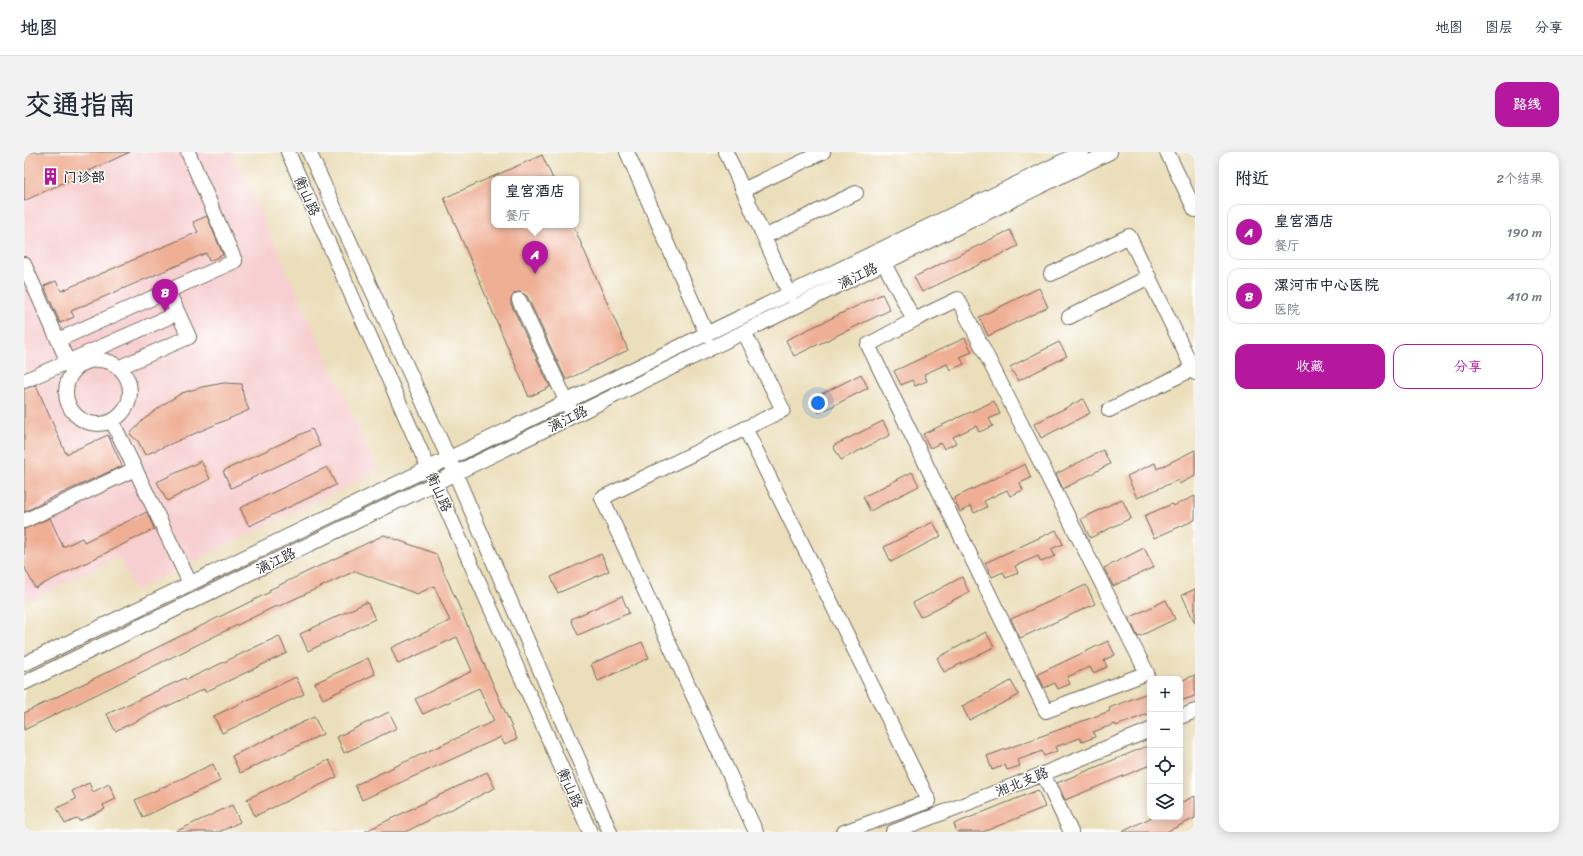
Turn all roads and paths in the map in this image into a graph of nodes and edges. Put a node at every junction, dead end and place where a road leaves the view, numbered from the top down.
1 (188, 152) edge
2 (288, 152) edge
3 (308, 152) edge
4 (627, 152) edge
5 (726, 152) edge
6 (823, 152) edge
7 (1082, 152) edge
8 (1110, 152) edge
9 (1167, 152) edge
10 (743, 190) junction
11 (856, 193) dead end
12 (1195, 210) edge
13 (764, 237) junction
14 (881, 258) junction
15 (24, 264) edge
16 (1051, 274) dead end
17 (1149, 277) junction
18 (168, 291) junction
19 (790, 295) junction
20 (519, 300) dead end
21 (178, 313) junction
22 (1069, 317) dead end
23 (914, 320) junction
24 (744, 332) junction
25 (707, 335) junction
26 (58, 340) junction
27 (70, 366) junction
28 (120, 367) junction
29 (1194, 371) edge
30 (24, 381) edge
31 (567, 402) junction
32 (1109, 410) dead end
33 (574, 416) junction
34 (112, 421) junction
35 (745, 428) junction
36 (449, 459) junction
37 (429, 468) junction
38 (135, 470) junction
39 (455, 474) junction
40 (436, 484) junction
41 (24, 521) edge
42 (190, 583) junction
43 (24, 664) edge
44 (24, 683) edge
45 (1195, 711) edge
46 (1183, 716) edge
47 (1147, 731) edge
48 (1043, 774) junction
49 (590, 832) edge
50 (610, 832) edge
51 (756, 832) edge
52 (844, 832) edge
53 (893, 832) edge
54 (1070, 832) edge

1 - 18 street
2 - 37 street, 衡山路
3 - 36 street, 衡山路
4 - 25 street
5 - 10 street
6 - 10 street
7 - 14 street, 漓江路
8 - 14 street, 漓江路
9 - 12 street
10 - 13 street
11 - 13 street
13 - 19 street
14 - 19 street, 漓江路
14 - 23 street
14 - 24 street, 漓江路
15 - 26 street
16 - 17 street
17 - 22 street
17 - 29 street
18 - 21 street
18 - 26 street
19 - 25 street, 漓江路
20 - 31 street
21 - 27 street
21 - 28 street
23 - 23 street
24 - 33 street, 漓江路
24 - 35 street
25 - 31 street, 漓江路
26 - 27 street
27 - 28 street
27 - 30 street
27 - 34 street
28 - 34 street
29 - 32 street
31 - 33 street
31 - 36 street, 漓江路
33 - 39 street, 漓江路
34 - 38 street
35 - 51 street
35 - 52 street
36 - 37 street, 漓江路
36 - 39 street, 衡山路
37 - 40 street, 衡山路
37 - 42 street, 漓江路
38 - 41 street
38 - 42 street
39 - 40 street, 漓江路
39 - 50 street, 衡山路
40 - 44 street, 漓江路
40 - 49 street, 衡山路
42 - 43 street, 漓江路
45 - 46 street
47 - 48 street, 湘北支路
48 - 53 street, 湘北支路
48 - 54 street

